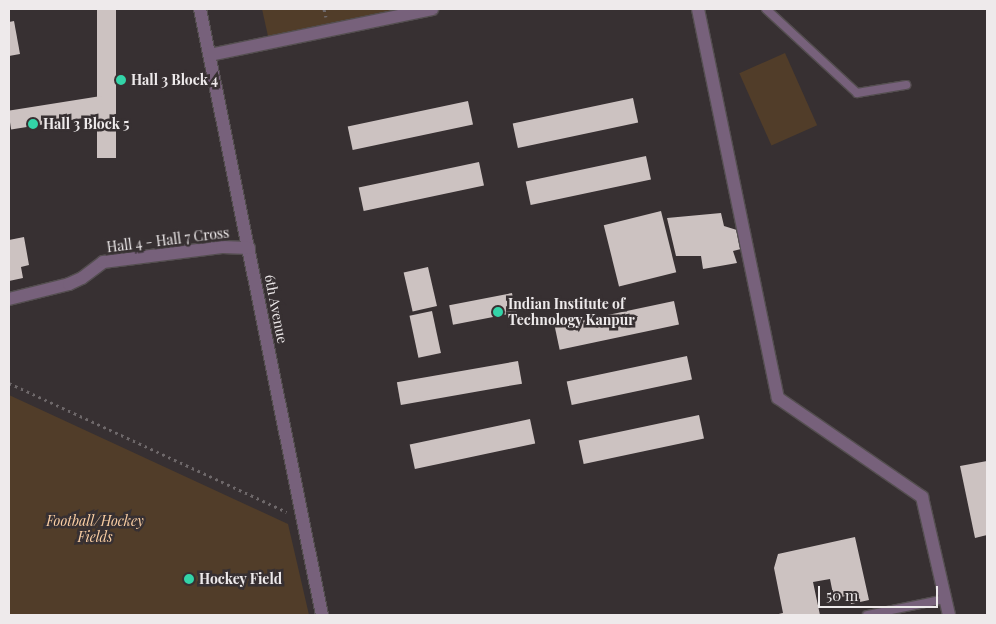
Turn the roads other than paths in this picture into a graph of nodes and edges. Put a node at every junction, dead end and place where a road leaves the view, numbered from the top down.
1 (200, 9) edge
2 (432, 9) edge
3 (698, 9) edge
4 (766, 9) edge
5 (210, 55) junction
6 (906, 85) dead end
7 (250, 248) junction
8 (9, 299) edge
9 (945, 599) junction
10 (322, 615) edge
11 (868, 615) edge
12 (949, 615) edge

1 - 5 street, 6th Avenue
2 - 5 street
3 - 9 street
4 - 6 lane
5 - 7 street, 6th Avenue
7 - 8 street, Hall 4 - Hall 7 Cross
7 - 10 street, 6th Avenue
9 - 11 lane
9 - 12 street

